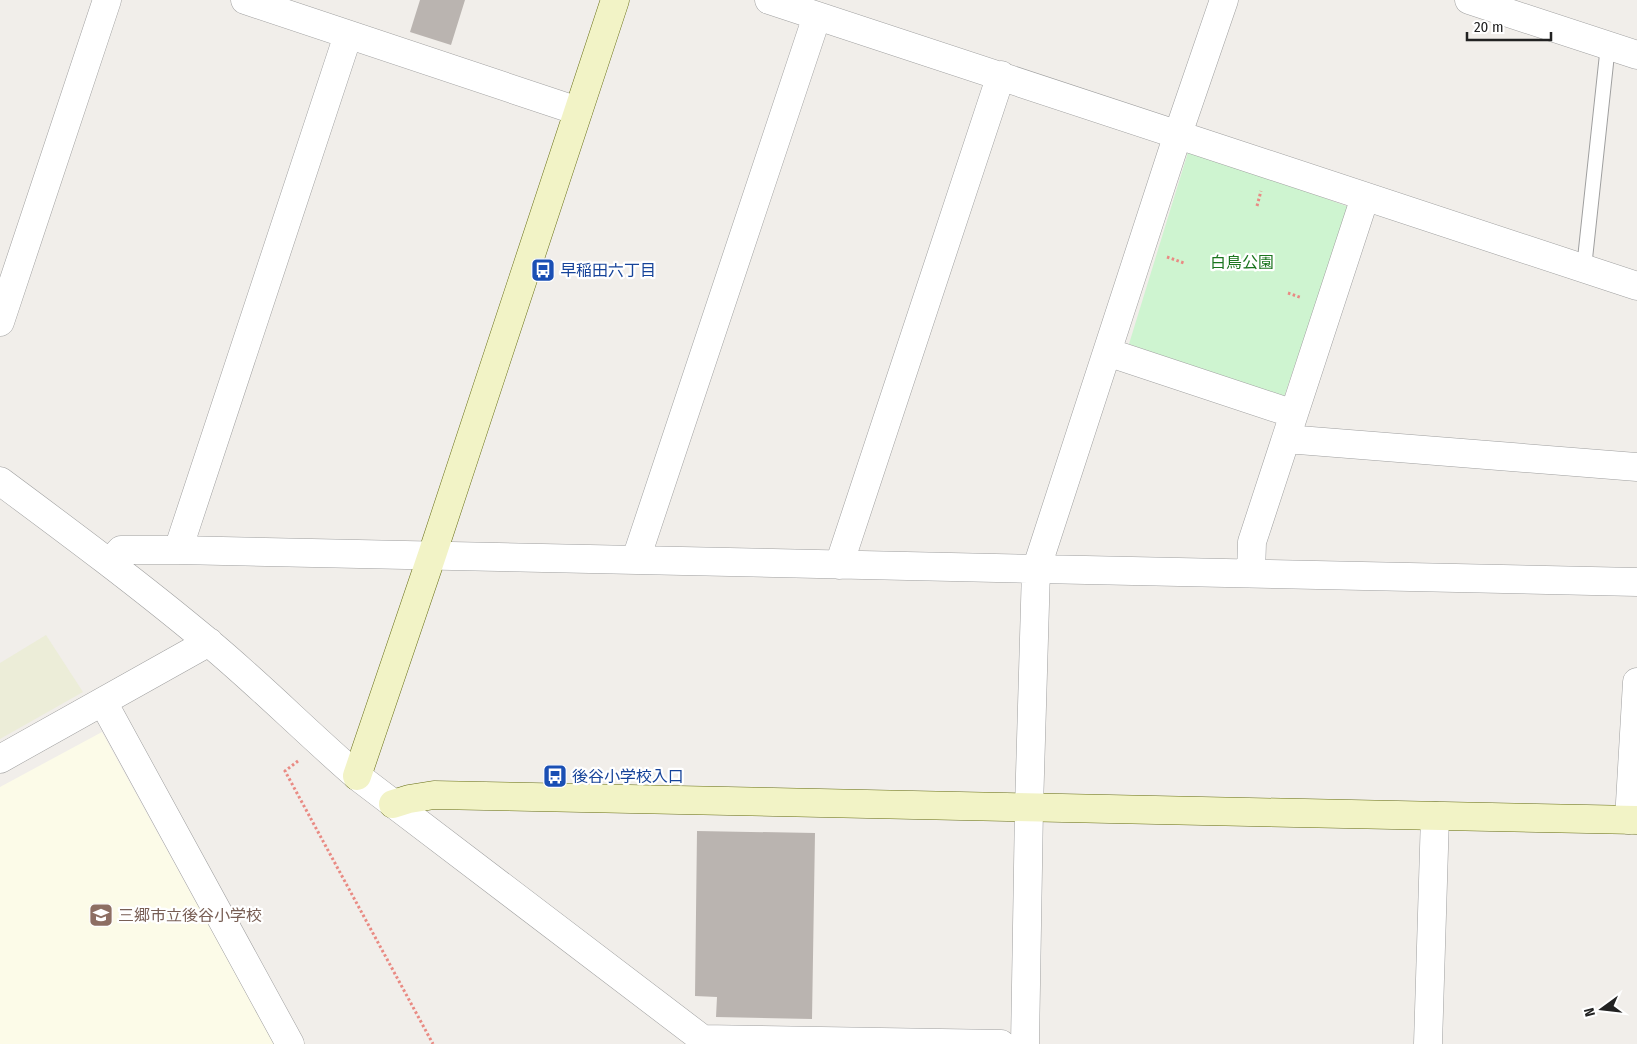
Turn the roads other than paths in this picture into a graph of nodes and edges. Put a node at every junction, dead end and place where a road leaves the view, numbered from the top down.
1 (107, 0) edge
2 (245, 0) edge
3 (615, 0) edge
4 (770, 0) edge
5 (1224, 0) edge
6 (1469, 0) edge
7 (817, 16) junction
8 (348, 35) junction
9 (1608, 45) junction
10 (1637, 55) edge
11 (1001, 75) junction
12 (578, 111) junction
13 (1178, 134) junction
14 (1365, 196) junction
15 (1584, 268) junction
16 (6, 280) edge
17 (1637, 286) edge
18 (0, 322) edge
19 (1107, 352) junction
20 (1290, 427) junction
21 (1637, 466) edge
22 (0, 481) edge
23 (178, 550) junction
24 (432, 555) junction
25 (636, 559) junction
26 (110, 562) junction
27 (839, 564) junction
28 (1036, 570) junction
29 (1251, 573) junction
30 (1637, 582) edge
31 (209, 642) junction
32 (1637, 682) edge
33 (103, 702) junction
34 (0, 758) edge
35 (357, 776) junction
36 (394, 804) junction
37 (1029, 808) junction
38 (1435, 816) junction
39 (1633, 820) edge
40 (705, 1041) edge
41 (290, 1044) edge
42 (1001, 1044) edge
43 (1025, 1044) edge
44 (1428, 1044) edge

1 - 16 street
2 - 8 street
3 - 12 street
4 - 7 street
5 - 13 street
6 - 9 street
7 - 11 street
7 - 25 street
8 - 12 street
8 - 23 street
9 - 10 street
9 - 15 lane
11 - 13 street
11 - 27 street
12 - 24 street
13 - 14 street
13 - 19 street
14 - 15 street
14 - 20 street
15 - 17 street
16 - 18 street
19 - 20 street
19 - 28 street
20 - 21 street
20 - 29 street
22 - 26 street
23 - 24 street
23 - 26 street
24 - 25 street
24 - 35 street
25 - 27 street
26 - 31 street
27 - 28 street
28 - 29 street
28 - 37 street
29 - 30 street
31 - 33 street
31 - 35 street
32 - 39 street
33 - 34 street
33 - 41 street
35 - 36 street
36 - 37 street
36 - 40 street
37 - 38 street
37 - 43 street
38 - 39 street
38 - 44 street
40 - 42 street

